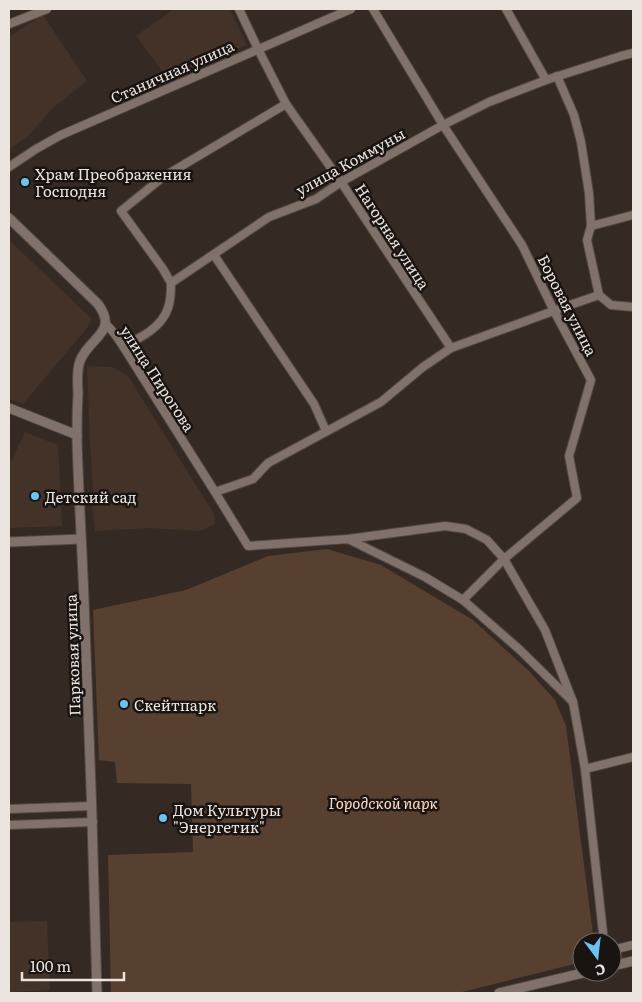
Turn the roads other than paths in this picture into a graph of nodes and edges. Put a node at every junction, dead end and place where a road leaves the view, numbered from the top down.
1 (47, 9) edge
2 (238, 9) edge
3 (351, 9) edge
4 (373, 9) edge
5 (506, 9) edge
6 (9, 24) edge
7 (258, 49) junction
8 (633, 53) edge
9 (557, 76) junction
10 (546, 80) junction
11 (286, 104) junction
12 (443, 125) junction
13 (9, 167) edge
14 (341, 182) junction
15 (633, 215) edge
16 (9, 220) edge
17 (591, 226) junction
18 (214, 254) junction
19 (171, 283) junction
20 (599, 295) junction
21 (633, 308) edge
22 (554, 311) junction
23 (106, 324) junction
24 (124, 346) junction
25 (451, 348) junction
26 (9, 408) edge
27 (326, 431) junction
28 (77, 435) junction
29 (215, 492) junction
30 (81, 539) junction
31 (348, 539) junction
32 (9, 542) edge
33 (504, 559) junction
34 (463, 600) junction
35 (573, 702) junction
36 (633, 758) edge
37 (584, 769) junction
38 (92, 806) junction
39 (9, 808) edge
40 (93, 822) junction
41 (9, 825) edge
42 (603, 932) edge
43 (572, 976) edge
44 (97, 993) edge
45 (499, 993) edge

1 - 6 street
2 - 7 street, Нагорная улица
3 - 7 street, Станичная улица
4 - 12 street, Боровая улица
5 - 10 street
7 - 11 street, Нагорная улица
7 - 13 street, Станичная улица
8 - 9 street, улица Коммуны
9 - 10 street, улица Коммуны
9 - 17 street
10 - 12 street, улица Коммуны
11 - 14 street, Нагорная улица
11 - 19 street
12 - 14 street, улица Коммуны
12 - 22 street, Боровая улица
14 - 18 street, улица Коммуны
14 - 25 street, Нагорная улица
15 - 17 street
16 - 23 street, улица Пирогова
17 - 20 street
18 - 19 street, улица Коммуны
18 - 27 street
19 - 24 street
20 - 21 street
20 - 22 street
22 - 25 street
22 - 33 street, Боровая улица
23 - 24 street, улица Пирогова
23 - 28 street, Парковая улица
24 - 29 street, улица Пирогова
25 - 27 street
26 - 28 street
27 - 29 street
28 - 30 street, Парковая улица
29 - 31 street, улица Пирогова
30 - 32 street
30 - 38 street, Парковая улица
31 - 33 street
31 - 34 street
33 - 34 street, Боровая улица
33 - 35 street
34 - 35 street
35 - 37 street
36 - 37 street
37 - 42 street
38 - 39 street
38 - 40 street, Парковая улица
40 - 41 street
40 - 44 street, Парковая улица
43 - 45 street

